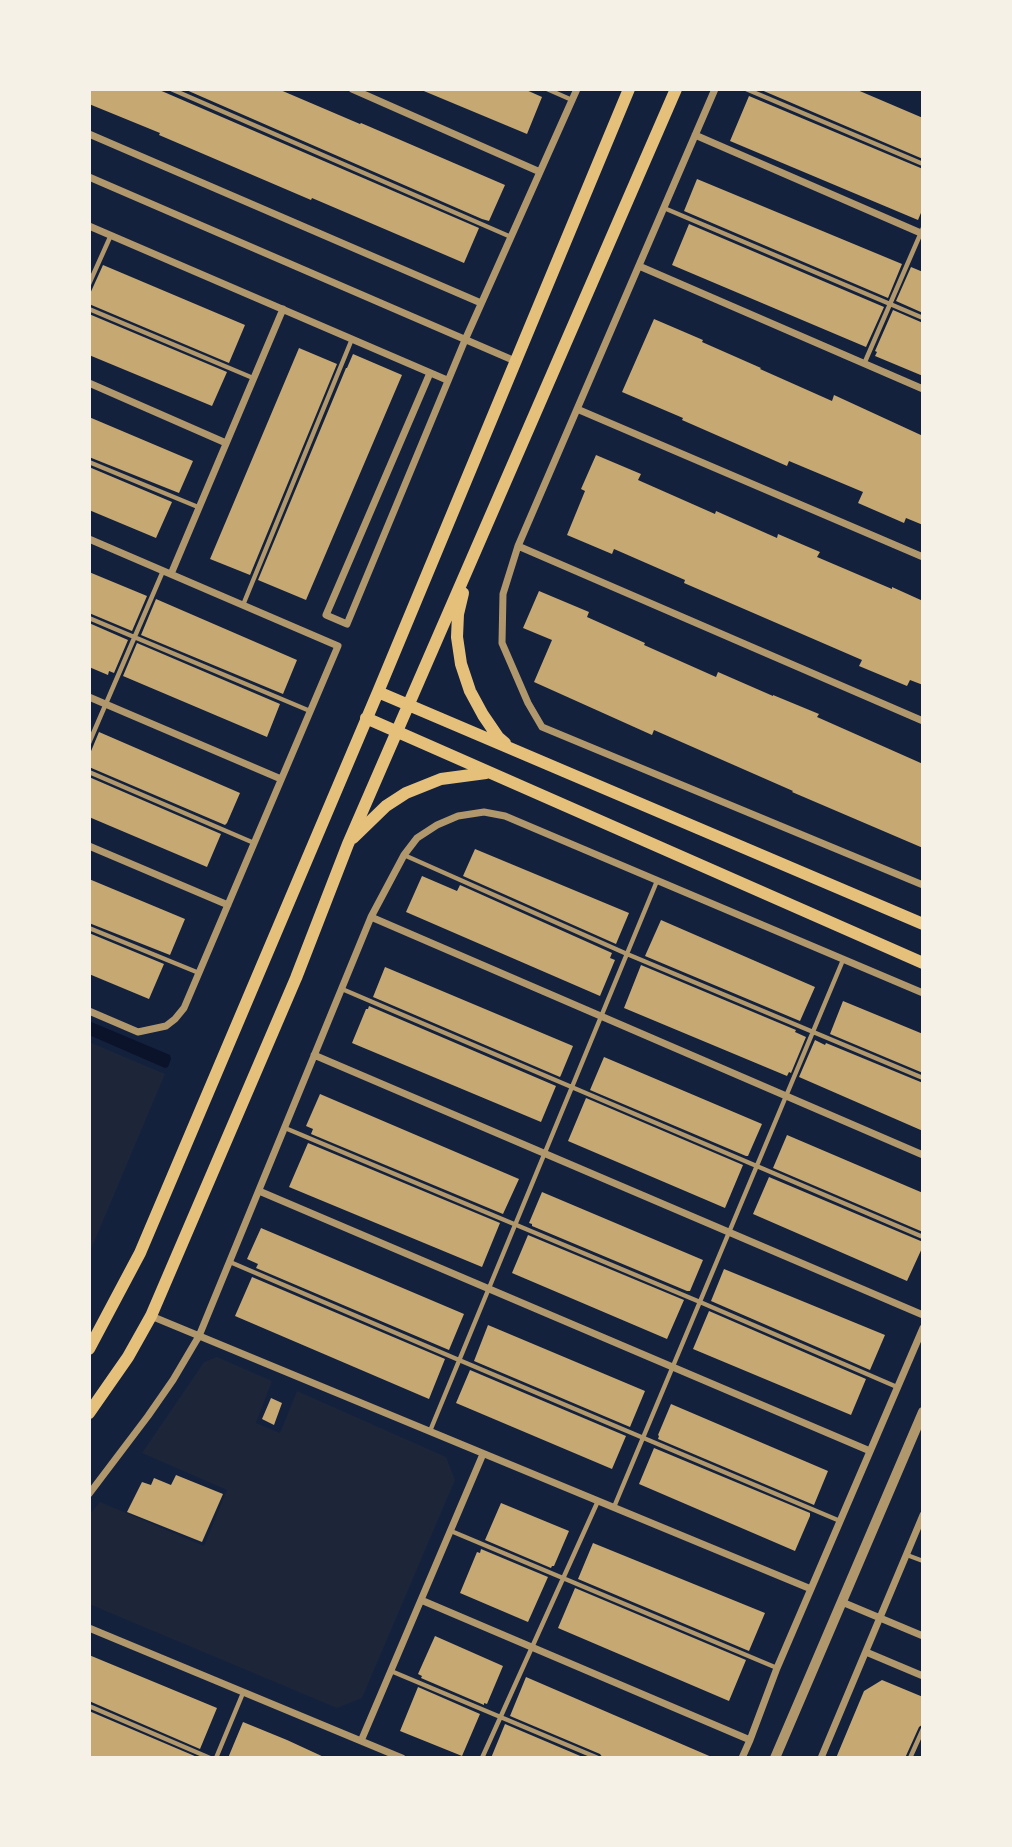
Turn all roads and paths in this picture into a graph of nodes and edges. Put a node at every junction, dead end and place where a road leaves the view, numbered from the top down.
1 (171, 89) edge
2 (352, 89) edge
3 (547, 89) edge
4 (577, 89) edge
5 (629, 89) edge
6 (676, 89) edge
7 (715, 89) edge
8 (746, 89) edge
9 (573, 100) junction
10 (89, 134) edge
11 (695, 135) junction
12 (923, 164) edge
13 (540, 172) junction
14 (89, 177) edge
15 (664, 208) junction
16 (89, 226) edge
17 (922, 232) edge
18 (111, 236) junction
19 (511, 237) junction
20 (639, 266) junction
21 (89, 284) edge
22 (481, 303) junction
23 (890, 304) junction
24 (89, 309) edge
25 (283, 310) junction
26 (923, 318) edge
27 (352, 339) junction
28 (464, 340) junction
29 (515, 361) junction
30 (864, 364) junction
31 (430, 373) junction
32 (254, 379) junction
33 (447, 380) junction
34 (89, 383) edge
35 (923, 389) edge
36 (577, 409) junction
37 (226, 443) junction
38 (89, 462) edge
39 (199, 508) junction
40 (89, 539) edge
41 (518, 546) junction
42 (923, 557) edge
43 (470, 562) junction
44 (163, 571) junction
45 (171, 575) junction
46 (243, 605) junction
47 (89, 618) edge
48 (134, 638) junction
49 (378, 691) junction
50 (89, 697) edge
51 (106, 704) junction
52 (407, 705) junction
53 (310, 711) junction
54 (366, 718) junction
55 (923, 721) edge
56 (396, 731) junction
57 (89, 743) edge
58 (513, 750) junction
59 (89, 772) edge
60 (490, 773) junction
61 (281, 779) junction
62 (254, 843) junction
63 (348, 844) junction
64 (89, 846) edge
65 (404, 855) junction
66 (657, 880) junction
67 (923, 885) edge
68 (228, 905) junction
69 (371, 917) junction
70 (923, 924) edge
71 (89, 928) edge
72 (626, 954) junction
73 (843, 959) junction
74 (923, 963) edge
75 (199, 973) junction
76 (342, 989) junction
77 (923, 993) edge
78 (89, 1011) edge
79 (601, 1016) junction
80 (813, 1032) junction
81 (314, 1055) junction
82 (923, 1078) edge
83 (572, 1086) junction
84 (786, 1096) junction
85 (284, 1128) junction
86 (544, 1153) junction
87 (923, 1155) edge
88 (757, 1166) junction
89 (259, 1191) junction
90 (515, 1224) junction
91 (729, 1232) junction
92 (923, 1237) edge
93 (230, 1262) junction
94 (488, 1289) junction
95 (700, 1302) junction
96 (923, 1315) edge
97 (151, 1316) junction
98 (923, 1328) edge
99 (199, 1336) junction
100 (89, 1349) edge
101 (459, 1360) junction
102 (673, 1367) junction
103 (897, 1388) junction
104 (923, 1412) edge
105 (89, 1413) edge
106 (430, 1431) junction
107 (644, 1437) junction
108 (870, 1451) junction
109 (483, 1454) junction
110 (89, 1493) edge
111 (598, 1501) junction
112 (614, 1508) junction
113 (923, 1515) edge
114 (841, 1521) junction
115 (451, 1531) junction
116 (906, 1555) junction
117 (923, 1561) edge
118 (563, 1579) junction
119 (811, 1589) junction
120 (421, 1600) junction
121 (842, 1602) junction
122 (880, 1618) junction
123 (89, 1628) edge
124 (923, 1636) edge
125 (532, 1647) junction
126 (866, 1652) junction
127 (777, 1668) junction
128 (391, 1671) junction
129 (923, 1676) edge
130 (243, 1692) junction
131 (89, 1706) edge
132 (501, 1717) junction
133 (923, 1729) edge
134 (750, 1740) junction
135 (362, 1741) junction
136 (210, 1758) edge
137 (216, 1758) edge
138 (402, 1758) edge
139 (482, 1758) edge
140 (598, 1758) edge
141 (742, 1758) edge
142 (775, 1758) edge
143 (821, 1758) edge
144 (910, 1758) edge

1 - 19 lane
2 - 13 street
3 - 9 lane
4 - 9 street
5 - 29 main road
6 - 43 main road
7 - 11 street
8 - 12 lane
9 - 13 street
10 - 22 street
11 - 15 street
11 - 17 street
13 - 19 street
14 - 28 street
15 - 20 street
15 - 23 lane
16 - 18 street
17 - 23 lane
18 - 21 lane
18 - 25 street
19 - 22 street
20 - 30 street
20 - 36 street
22 - 28 street
23 - 26 lane
23 - 30 lane
24 - 32 lane
25 - 27 street
25 - 32 street
27 - 31 street
27 - 46 lane
28 - 29 street
28 - 33 street
29 - 49 main road
30 - 35 street
31 - 33 street
31 - 33 street
32 - 37 street
34 - 37 street
36 - 41 street
36 - 42 street
37 - 39 street
38 - 39 lane
39 - 45 street
40 - 44 street
41 - 55 street
41 - 67 street
43 - 52 main road
43 - 58 main road
44 - 45 street
44 - 48 lane
45 - 46 street
46 - 53 street
47 - 48 lane
48 - 51 lane
48 - 53 lane
49 - 52 main road
49 - 54 main road
50 - 51 street
51 - 57 lane
51 - 61 street
52 - 56 main road
52 - 58 main road
53 - 61 street
54 - 56 main road
54 - 100 main road
56 - 60 main road
56 - 63 main road
58 - 70 main road
59 - 62 lane
60 - 63 main road
60 - 74 main road
61 - 62 street
62 - 68 street
63 - 97 main road
64 - 68 street
65 - 66 street
65 - 69 street
65 - 72 lane
66 - 72 lane
66 - 73 street
68 - 75 street
69 - 76 street
69 - 79 street
71 - 75 lane
72 - 79 lane
72 - 80 lane
73 - 77 street
73 - 80 lane
75 - 78 street
76 - 81 street
76 - 83 lane
79 - 83 lane
79 - 84 street
80 - 82 lane
80 - 84 lane
81 - 85 street
81 - 86 street
83 - 86 lane
83 - 88 lane
84 - 87 street
84 - 88 lane
85 - 89 street
85 - 90 lane
86 - 90 lane
86 - 91 street
88 - 91 lane
88 - 92 lane
89 - 93 street
89 - 94 street
90 - 94 lane
90 - 95 lane
91 - 95 lane
91 - 96 street
93 - 99 street
93 - 101 lane
94 - 101 lane
94 - 102 street
95 - 102 lane
95 - 103 lane
97 - 99 street
97 - 105 main road
98 - 103 street
99 - 106 street
99 - 110 street
101 - 106 lane
101 - 107 lane
102 - 107 lane
102 - 108 street
103 - 108 street
104 - 121 street
106 - 109 street
107 - 112 lane
107 - 114 lane
108 - 114 street
109 - 111 street
109 - 115 street
111 - 112 street
111 - 118 lane
112 - 119 street
113 - 116 street
114 - 119 street
115 - 118 lane
115 - 120 street
116 - 117 lane
116 - 122 street
118 - 125 lane
118 - 127 lane
119 - 127 street
120 - 125 street
120 - 128 street
121 - 122 street
121 - 142 street
122 - 124 street
122 - 126 street
123 - 130 street
125 - 132 lane
125 - 134 street
126 - 129 street
126 - 143 street
127 - 134 street
128 - 132 lane
128 - 135 street
130 - 135 street
130 - 137 lane
131 - 136 lane
132 - 139 lane
132 - 140 lane
133 - 144 lane
134 - 141 street
135 - 138 street

